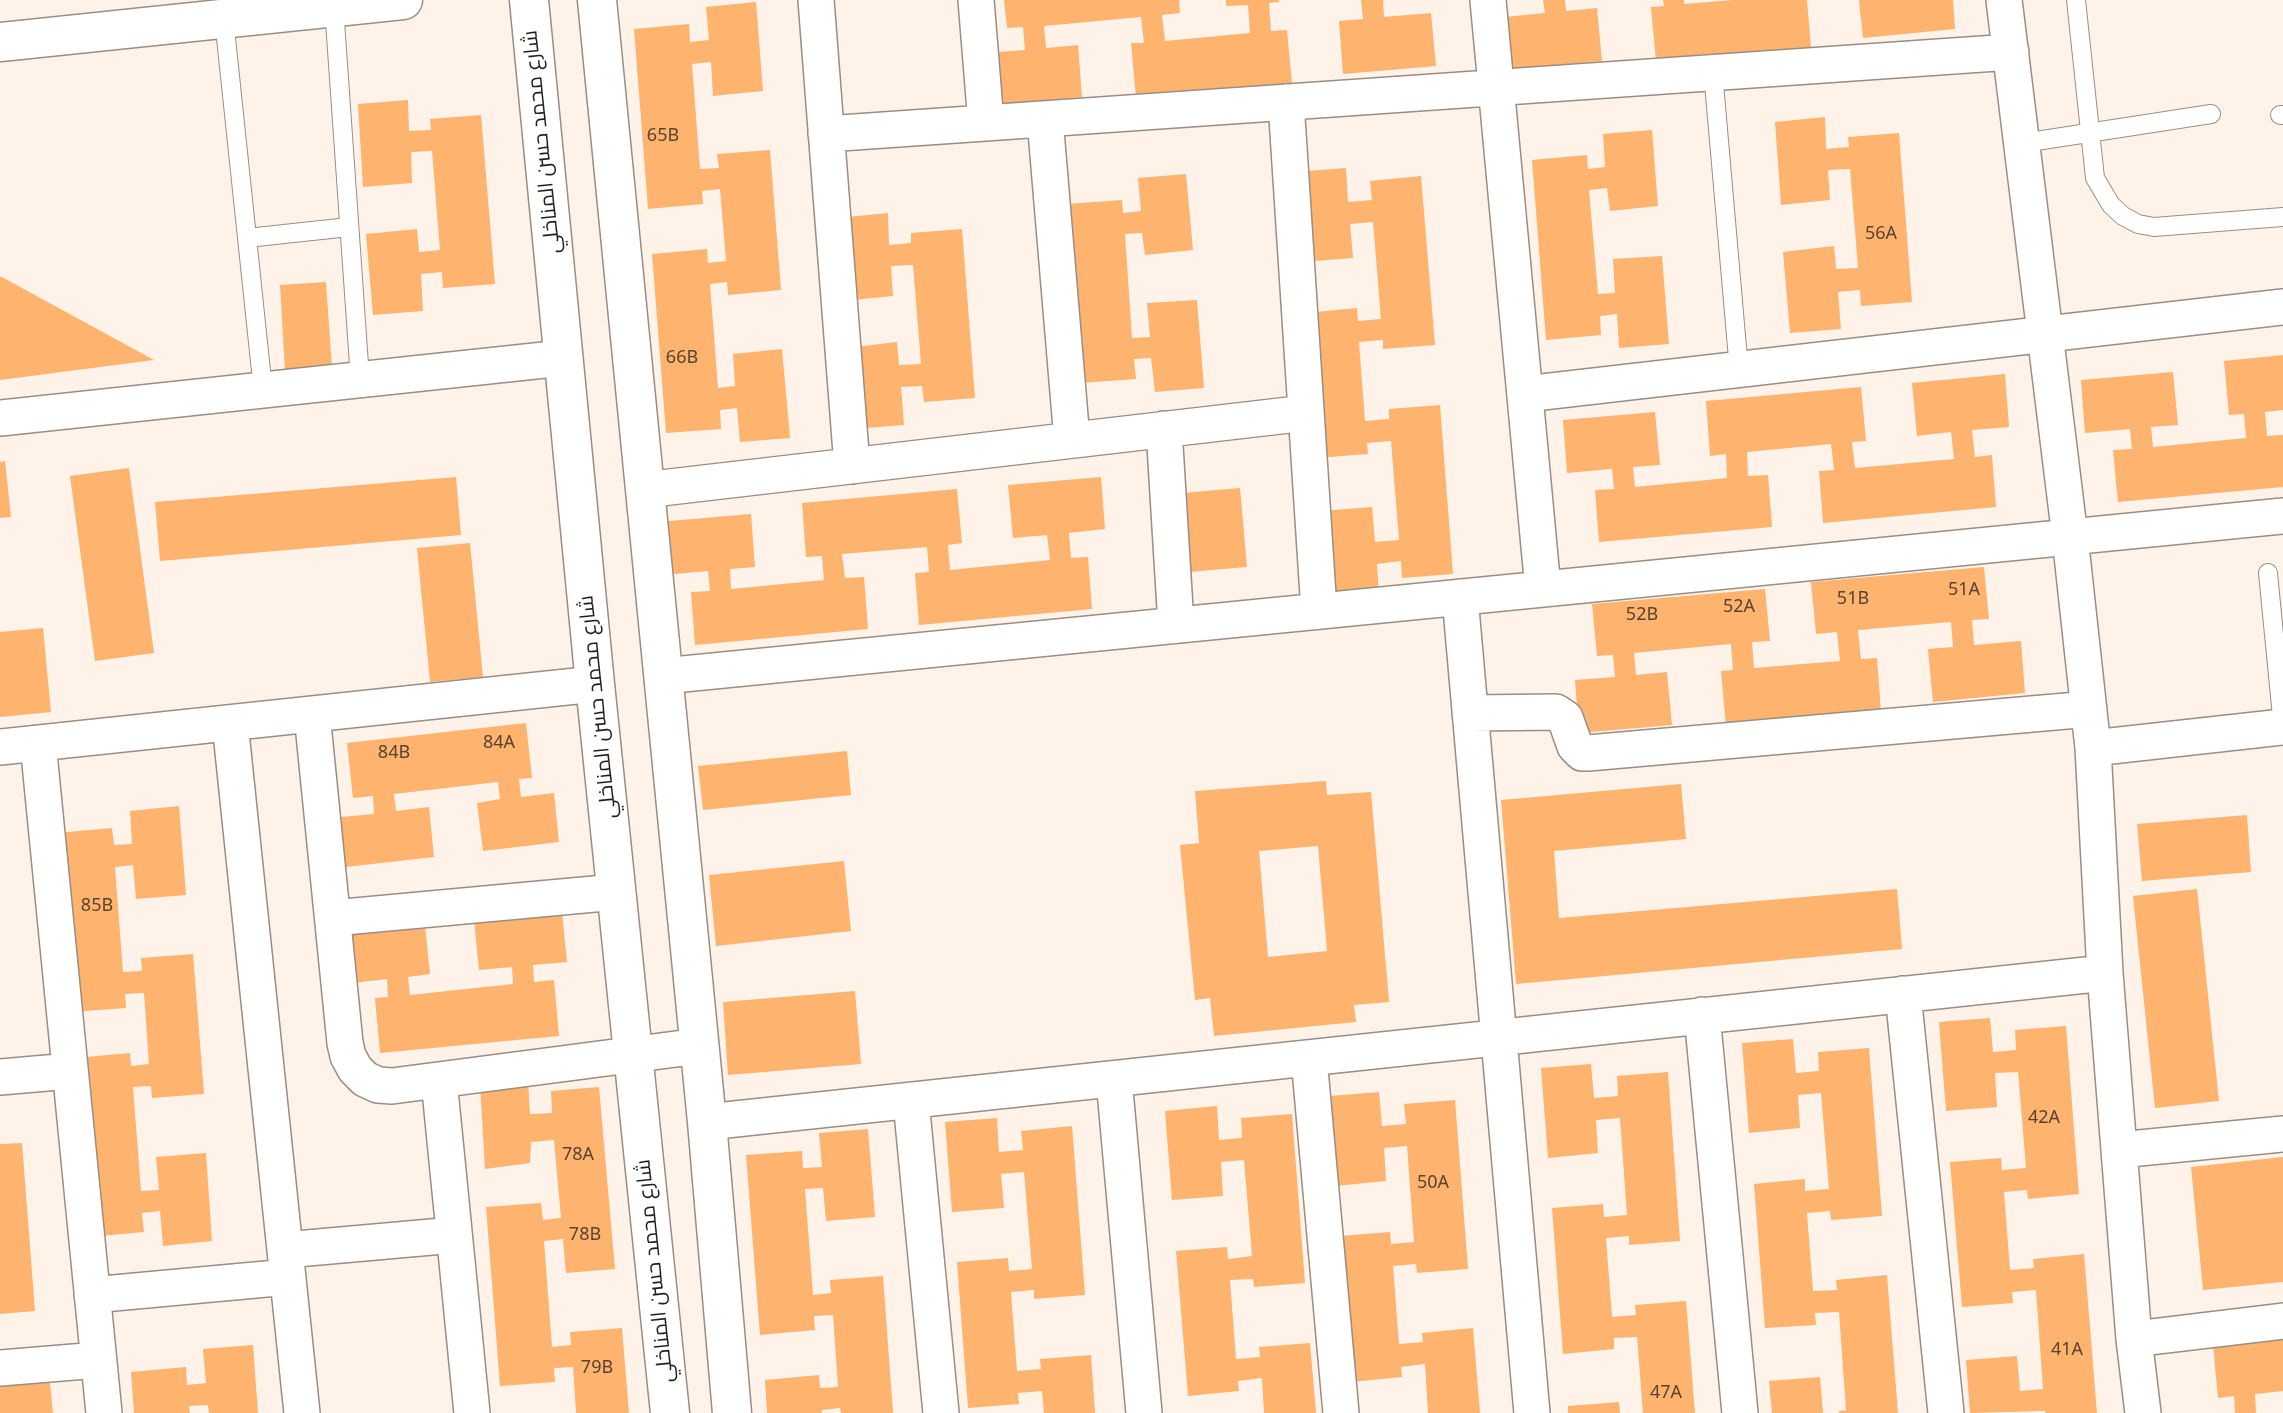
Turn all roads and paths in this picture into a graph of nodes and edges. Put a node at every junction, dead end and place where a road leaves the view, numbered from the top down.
1 (403, 0) edge
2 (529, 0) edge
3 (597, 0) edge
4 (816, 0) edge
5 (976, 0) edge
6 (1488, 0) edge
7 (2004, 0) edge
8 (2076, 0) edge
9 (334, 7) junction
10 (224, 19) junction
11 (0, 42) edge
12 (2011, 52) junction
13 (1713, 72) junction
14 (1497, 88) junction
15 (1286, 103) junction
16 (2211, 114) dead end
17 (1045, 119) junction
18 (986, 123) junction
19 (827, 134) junction
20 (2090, 134) junction
21 (2023, 143) junction
22 (2283, 217) edge
23 (349, 227) junction
24 (247, 238) junction
25 (2283, 307) edge
26 (2046, 334) junction
27 (563, 358) junction
28 (1739, 370) junction
29 (360, 380) junction
30 (262, 390) junction
31 (1525, 394) junction
32 (1306, 413) junction
33 (0, 418) edge
34 (1164, 429) junction
35 (1072, 440) junction
36 (852, 466) junction
37 (644, 490) junction
38 (2283, 516) edge
39 (2070, 537) junction
40 (2268, 573) dead end
41 (1543, 589) junction
42 (1460, 597) junction
43 (1319, 611) junction
44 (1176, 625) junction
45 (663, 676) junction
46 (595, 684) junction
47 (2089, 709) junction
48 (1471, 713) junction
49 (312, 714) junction
50 (230, 723) junction
51 (2283, 727) edge
52 (38, 744) junction
53 (0, 747) edge
54 (2093, 747) junction
55 (617, 892) junction
56 (333, 918) junction
57 (2105, 973) junction
58 (1903, 994) junction
59 (1702, 1015) junction
60 (1499, 1037) junction
61 (699, 1046) junction
62 (633, 1055) junction
63 (1310, 1058) junction
64 (70, 1072) junction
65 (0, 1077) edge
66 (1114, 1079) junction
67 (439, 1080) junction
68 (911, 1101) junction
69 (708, 1122) junction
70 (2283, 1134) edge
71 (2119, 1150) junction
72 (454, 1234) junction
73 (287, 1263) junction
74 (92, 1295) junction
75 (2283, 1321) edge
76 (2134, 1339) junction
77 (98, 1360) junction
78 (0, 1368) edge
79 (104, 1413) edge
80 (302, 1413) edge
81 (472, 1413) edge
82 (670, 1413) edge
83 (733, 1413) edge
84 (941, 1413) edge
85 (1144, 1413) edge
86 (1341, 1413) edge
87 (1532, 1413) edge
88 (1740, 1413) edge
89 (1946, 1413) edge
90 (2143, 1413) edge

1 - 9 street
2 - 27 street, شارع محمد حسن المناخلي
3 - 37 street
4 - 19 street
5 - 18 street
6 - 14 street
7 - 12 street
8 - 20 lane
9 - 10 street
9 - 23 lane
10 - 11 street
10 - 24 lane
12 - 13 street
12 - 21 street
13 - 14 street
13 - 28 lane
14 - 15 street
14 - 31 street
15 - 17 street
15 - 32 street
16 - 20 lane
17 - 18 street
17 - 35 street
18 - 19 street
19 - 36 street
20 - 21 lane
20 - 22 lane
21 - 26 street
23 - 24 lane
23 - 29 lane
24 - 30 lane
25 - 26 street
26 - 28 street
26 - 39 street
27 - 29 street
27 - 46 street, شارع محمد حسن المناخلي
28 - 31 street
29 - 30 street
30 - 33 street
31 - 41 street
32 - 34 street
32 - 43 street
34 - 35 street
34 - 44 street
35 - 36 street
36 - 37 street
37 - 45 street
38 - 39 street
39 - 41 street
39 - 47 street
40 - 51 lane
41 - 42 street
42 - 43 street
42 - 48 street
43 - 44 street
44 - 45 street
45 - 61 street
46 - 49 street
46 - 55 street, شارع محمد حسن المناخلي
47 - 48 street
47 - 54 street
48 - 60 street
49 - 50 street
49 - 56 street
50 - 52 street
50 - 73 street
51 - 54 street
52 - 53 street
52 - 64 street
54 - 57 street
55 - 56 street
55 - 62 street, شارع محمد حسن المناخلي
56 - 67 street
57 - 58 street
57 - 71 street
58 - 59 street
58 - 89 street
59 - 60 street
59 - 88 street
60 - 63 street
60 - 87 street
61 - 62 street
61 - 69 street
62 - 67 street
62 - 82 street, شارع محمد حسن المناخلي
63 - 66 street
63 - 86 street
64 - 65 street
64 - 74 street
66 - 68 street
66 - 85 street
67 - 72 street
68 - 69 street
68 - 84 street
69 - 83 street
70 - 71 street
71 - 76 street
72 - 73 street
72 - 81 street
73 - 74 street
73 - 80 street
74 - 77 street
75 - 76 street
76 - 90 street
77 - 78 street
77 - 79 street

